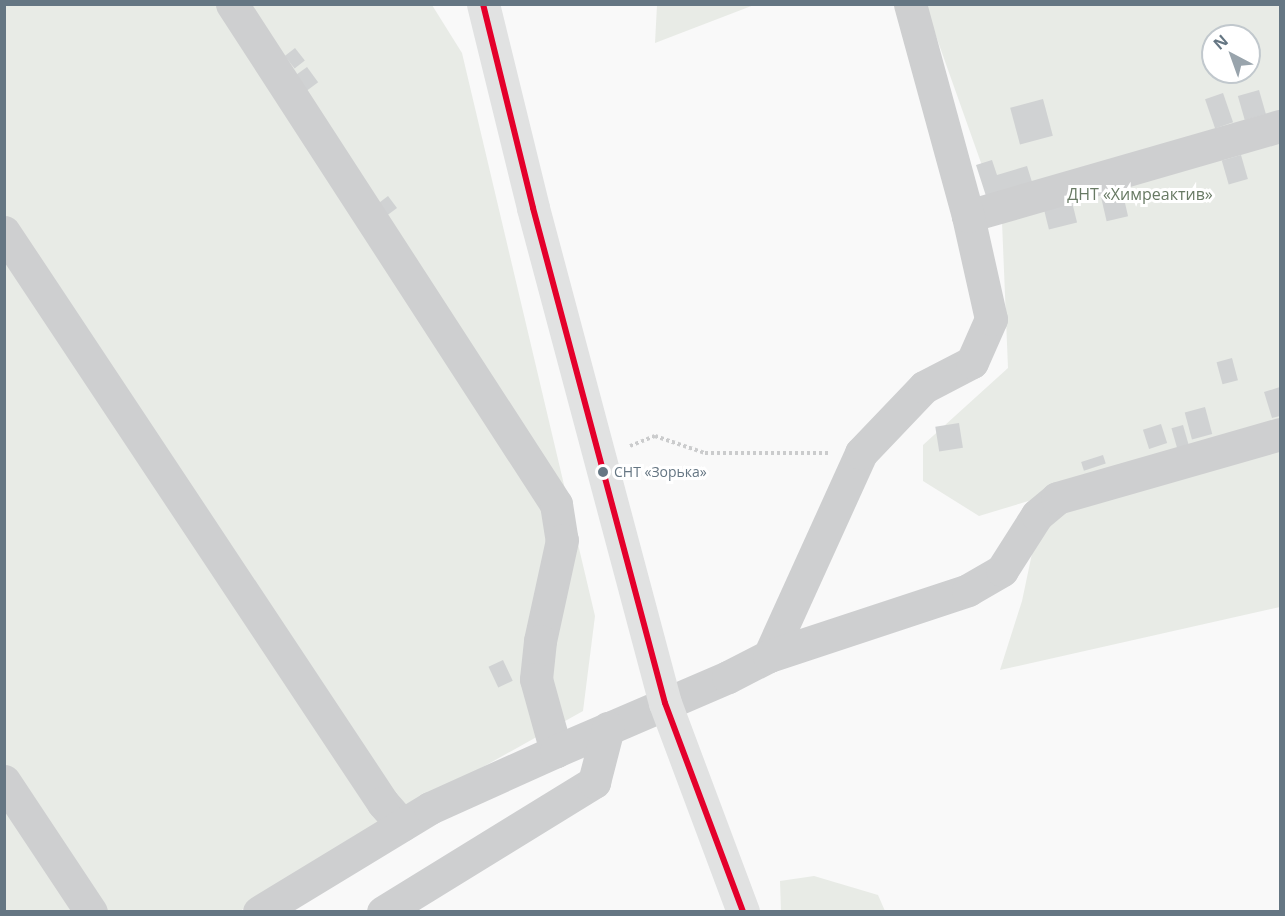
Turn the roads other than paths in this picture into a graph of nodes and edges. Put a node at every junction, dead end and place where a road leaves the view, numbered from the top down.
1 (232, 4) edge
2 (483, 4) edge
3 (910, 4) edge
4 (1281, 126) edge
5 (968, 216) junction
6 (4, 232) edge
7 (1281, 435) edge
8 (769, 656) junction
9 (665, 703) junction
10 (608, 728) junction
11 (556, 751) junction
12 (4, 781) edge
13 (402, 825) junction
14 (91, 912) edge
15 (259, 912) edge
16 (383, 912) edge
17 (743, 912) edge

1 - 11 lane
2 - 9 highway
3 - 5 lane
4 - 5 lane
5 - 8 lane
6 - 13 lane
7 - 8 lane
8 - 9 lane
9 - 10 lane
9 - 17 highway
10 - 11 lane
10 - 16 lane
11 - 13 lane
12 - 14 lane
13 - 15 lane

